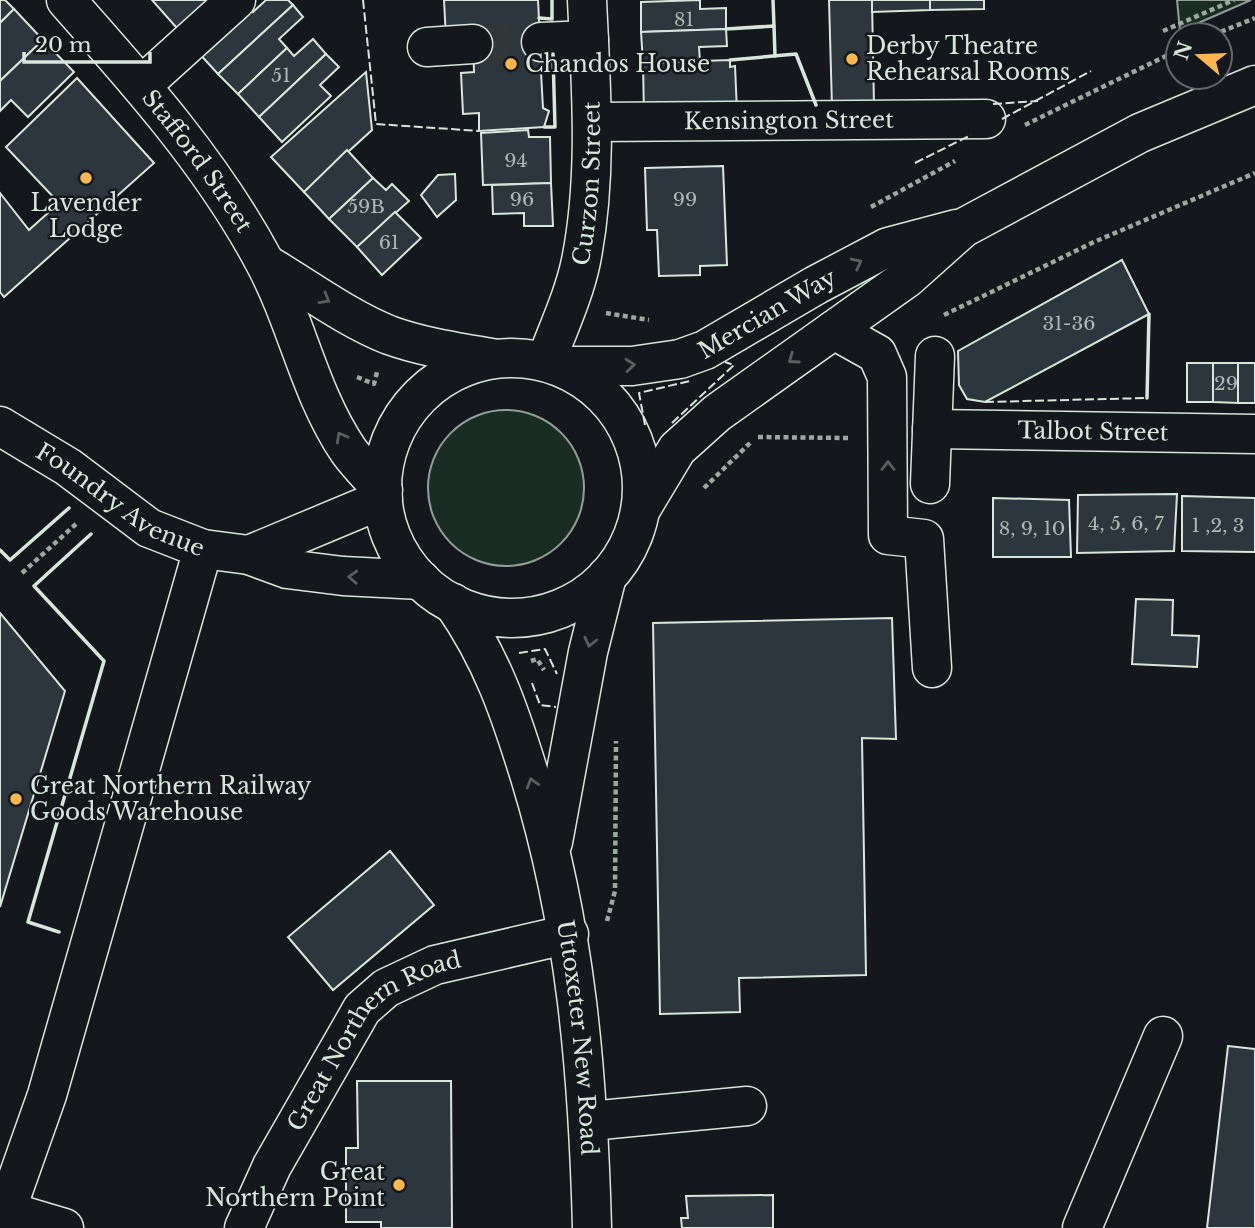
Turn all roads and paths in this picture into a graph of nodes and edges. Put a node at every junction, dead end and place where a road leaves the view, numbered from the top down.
1 (66, 0) edge
2 (236, 0) edge
3 (587, 0) edge
4 (1234, 0) edge
5 (1255, 18) edge
6 (1234, 26) edge
7 (1163, 31) dead end
8 (589, 40) junction
9 (541, 42) tunnel mouth
10 (473, 44) tunnel mouth
11 (427, 47) dead end
12 (1164, 56) edge
13 (142, 85) junction
14 (1255, 85) edge
15 (593, 122) junction
16 (1000, 125) joint
17 (965, 156) dead end
18 (1255, 173) edge
19 (868, 209) dead end
20 (963, 228) junction
21 (266, 264) junction
22 (566, 306) junction
23 (936, 318) dead end
24 (661, 320) dead end
25 (834, 330) junction
26 (936, 356) dead end
27 (496, 359) junction
28 (554, 364) junction
29 (0, 426) edge
30 (932, 429) junction
31 (767, 430) dead end
32 (1255, 434) edge
33 (758, 437) junction
34 (854, 438) dead end
35 (930, 484) dead end
36 (702, 490) dead end
37 (383, 495) junction
38 (641, 509) junction
39 (81, 519) dead end
40 (204, 549) junction
41 (249, 555) junction
42 (22, 573) dead end
43 (607, 576) junction
44 (421, 580) junction
45 (453, 603) junction
46 (932, 668) dead end
47 (615, 737) dead end
48 (552, 848) junction
49 (615, 891) dead end
50 (569, 934) junction
51 (1163, 1036) dead end
52 (747, 1106) dead end
53 (590, 1121) junction
54 (3, 1210) edge
55 (64, 1228) edge
56 (244, 1228) edge
57 (592, 1228) edge
58 (1082, 1228) edge

1 - 13 main road, Stafford Street
2 - 13 main road
3 - 8 main road, Curzon Street
4 - 7 path
5 - 6 path
8 - 9 main road
8 - 15 main road, Curzon Street
10 - 11 main road
12 - 16 path
13 - 21 main road, Stafford Street
14 - 20 main road, Mercian Way
15 - 16 main road, Kensington Street
15 - 22 main road, Curzon Street
17 - 19 path
18 - 23 path
20 - 25 main road, Mercian Way
28 -> 20 main road, Mercian Way
21 -> 27 main road, Stafford Street
37 -> 21 main road, Stafford Street
22 - 24 path
22 - 28 main road, Curzon Street
25 -> 38 main road, Mercian Way
46 -> 25 main road
26 - 30 main road
27 - 28 main road, Mercian Way
27 - 37 main road
28 - 38 main road
29 - 40 main road, Foundry Avenue
30 - 32 main road, Talbot Street
30 - 35 main road
31 - 33 path
33 - 34 path
33 - 36 path
37 - 41 main road
37 - 44 main road
38 - 43 main road
39 - 42 path
40 - 41 main road, Foundry Avenue
40 - 54 main road
44 -> 41 main road, Foundry Avenue
43 - 45 main road
43 -> 48 main road, Uttoxeter New Road
44 - 45 main road
48 -> 45 main road, Uttoxeter New Road
47 - 49 path
48 - 50 main road, Uttoxeter New Road
50 - 53 main road, Uttoxeter New Road
50 - 56 main road, Great Northern Road
51 - 58 main road
52 - 53 main road
53 - 57 main road, Uttoxeter New Road
54 - 55 main road

